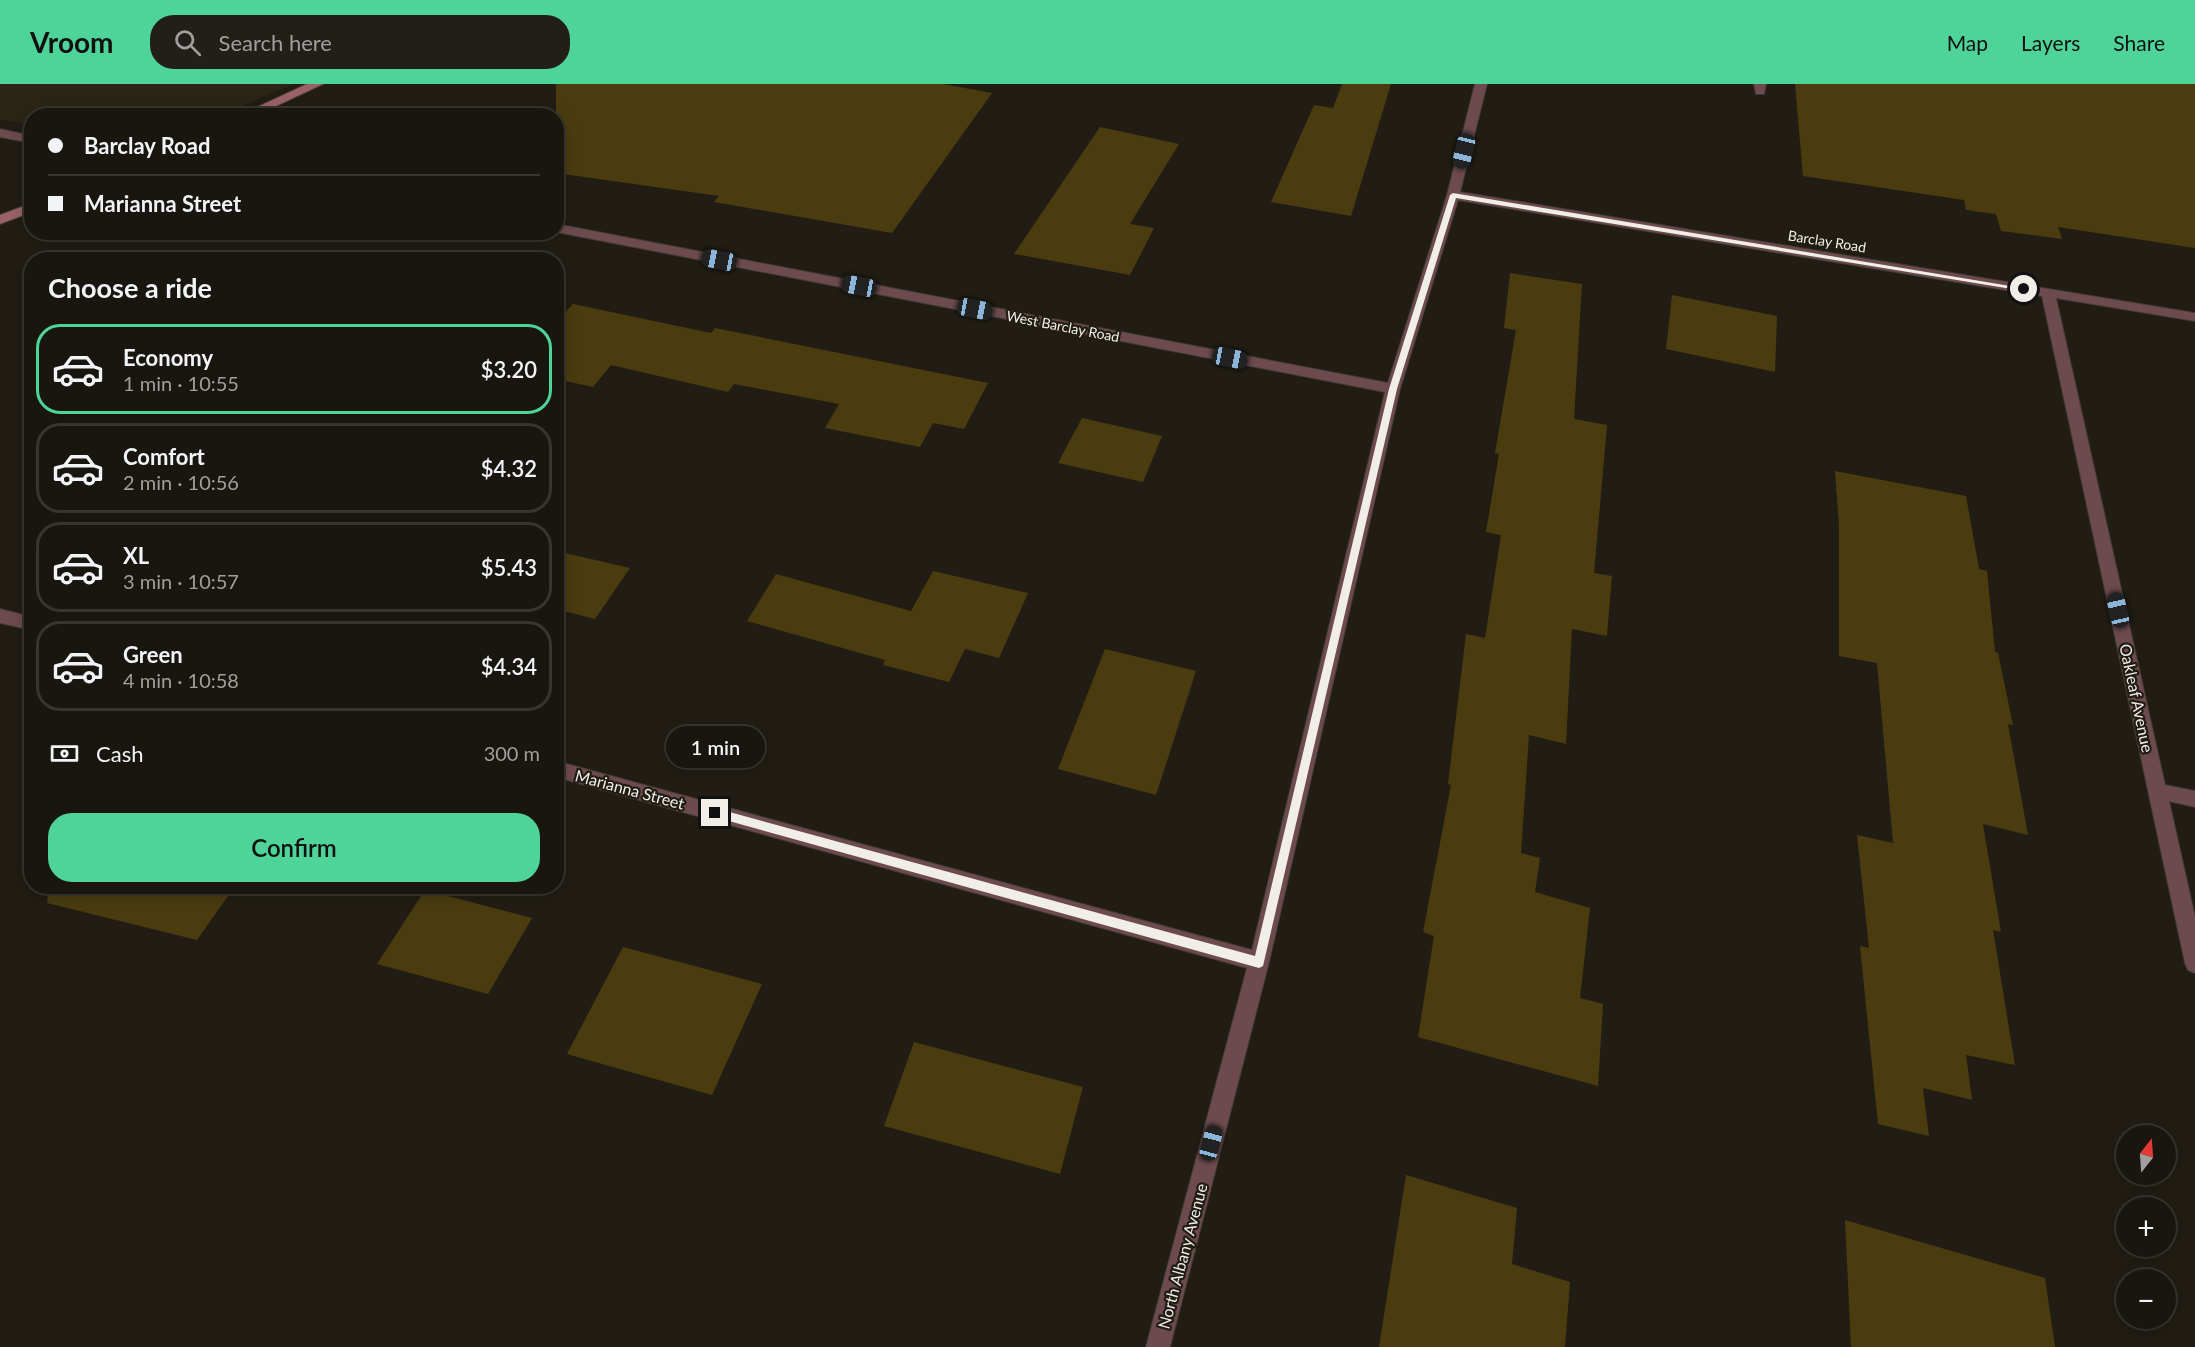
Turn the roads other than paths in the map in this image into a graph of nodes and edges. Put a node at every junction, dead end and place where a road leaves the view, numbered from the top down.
1 (317, 84) edge
2 (1481, 84) edge
3 (262, 108) edge
4 (0, 133) edge
5 (24, 138) edge
6 (1453, 195) junction
7 (24, 210) edge
8 (0, 220) edge
9 (564, 230) edge
10 (2048, 293) junction
11 (2195, 317) edge
12 (1393, 389) junction
13 (0, 615) edge
14 (24, 622) edge
15 (564, 771) edge
16 (2158, 791) junction
17 (2195, 799) edge
18 (1259, 962) junction
19 (2195, 963) edge
20 (1158, 1347) edge

1 - 3 main road
2 - 6 street, North Albany Avenue
4 - 5 street
6 - 10 street, Barclay Road
6 - 12 street, North Albany Avenue
7 - 8 main road
9 - 12 street, West Barclay Road
10 - 11 street, Barclay Road
10 - 16 street, Oakleaf Avenue
12 - 18 street, North Albany Avenue
13 - 14 street
15 - 18 street, Marianna Street
16 - 17 street
16 - 19 street, Oakleaf Avenue
18 - 20 street, North Albany Avenue

